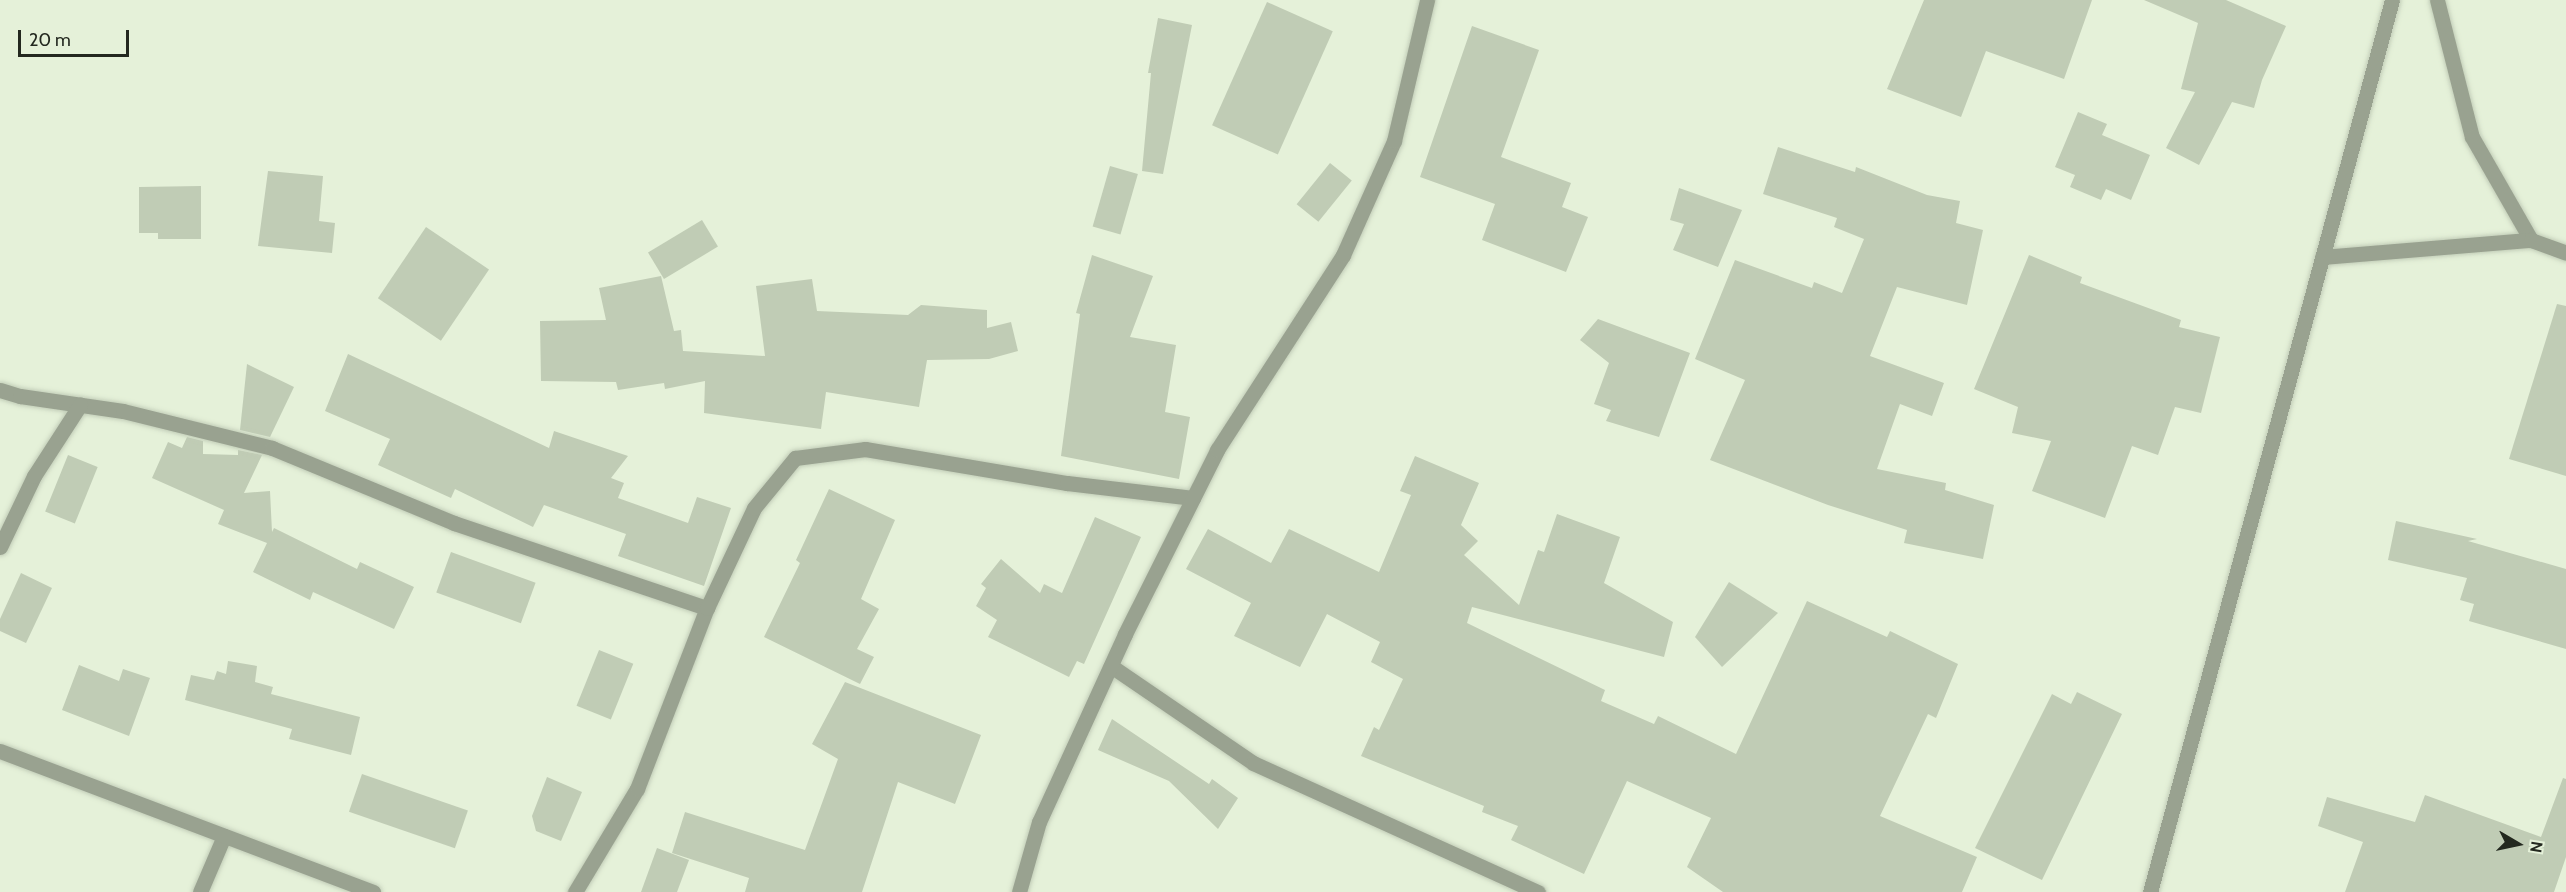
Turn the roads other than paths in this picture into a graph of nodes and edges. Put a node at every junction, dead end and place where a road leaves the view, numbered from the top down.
1 (1427, 0) edge
2 (2392, 0) edge
3 (2437, 0) edge
4 (2531, 240) junction
5 (2566, 253) edge
6 (2322, 257) junction
7 (0, 390) edge
8 (80, 405) junction
9 (1193, 498) junction
10 (0, 547) edge
11 (707, 608) junction
12 (1111, 666) junction
13 (0, 752) edge
14 (224, 836) junction
15 (200, 892) edge
16 (373, 892) edge
17 (574, 892) edge
18 (1019, 892) edge
19 (1538, 892) edge
20 (2150, 892) edge

1 - 9 street
2 - 6 street
3 - 4 street
4 - 5 street
4 - 6 street
6 - 20 street
7 - 8 street
8 - 10 street
8 - 11 street
9 - 11 street
9 - 12 street
11 - 17 street
12 - 18 street
12 - 19 street
13 - 14 street
14 - 15 street
14 - 16 street

